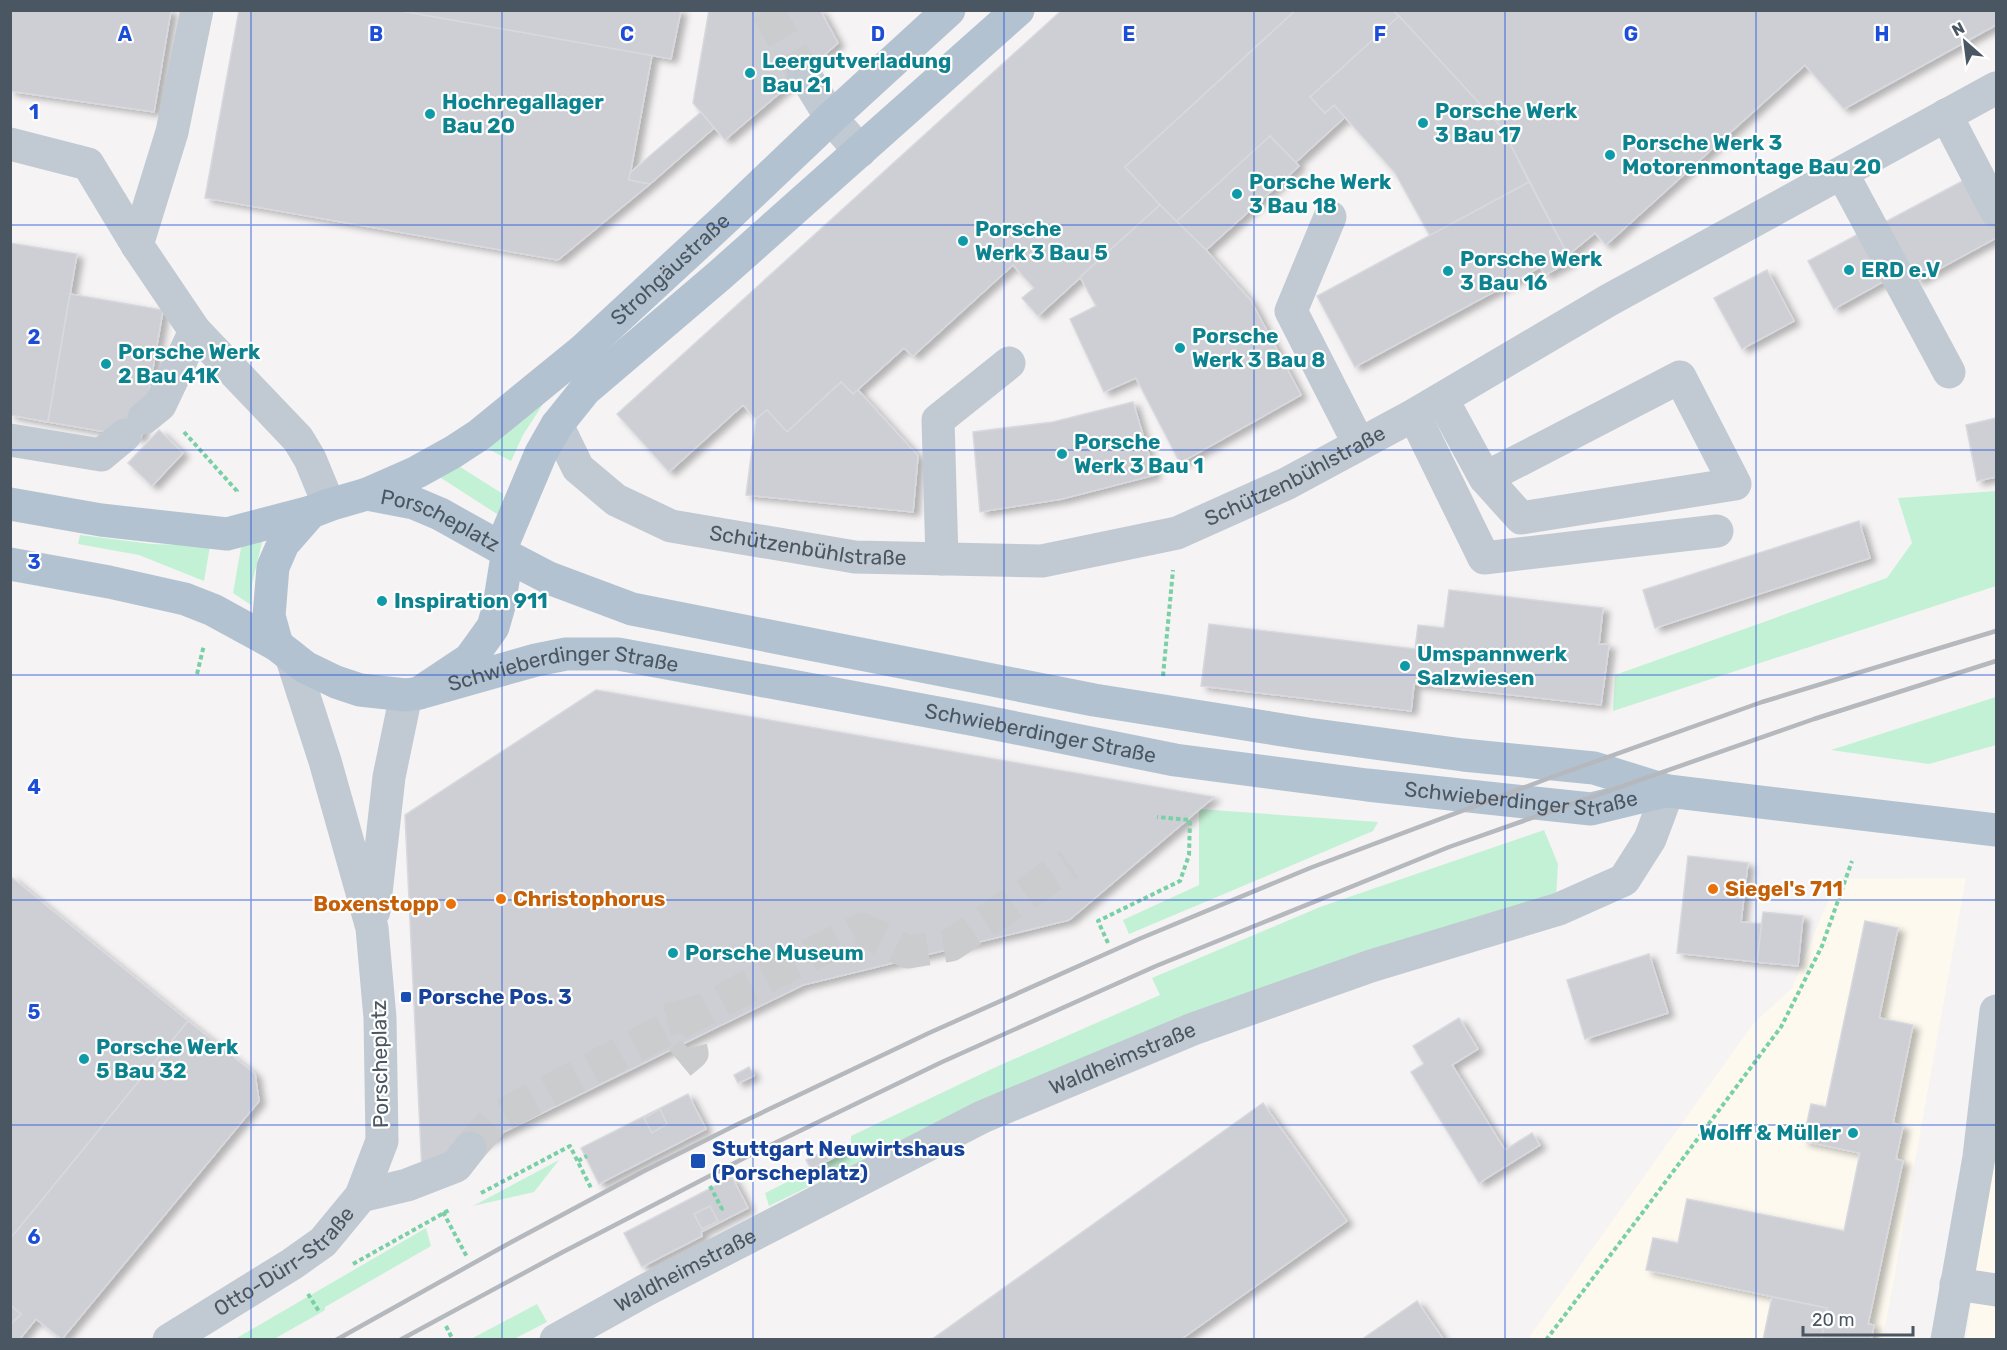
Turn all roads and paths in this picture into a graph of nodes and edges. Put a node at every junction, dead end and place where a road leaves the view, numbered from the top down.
1 (196, 10) edge
2 (950, 10) edge
3 (1018, 10) edge
4 (803, 72) tunnel mouth
5 (1996, 88) edge
6 (1946, 115) junction
7 (831, 118) junction
8 (10, 144) edge
9 (860, 151) junction
10 (1842, 173) junction
11 (1996, 212) edge
12 (1330, 217) dead end
13 (137, 245) junction
14 (195, 330) junction
15 (1009, 363) dead end
16 (1949, 372) dead end
17 (1442, 399) junction
18 (1414, 415) junction
19 (557, 425) junction
20 (184, 432) dead end
21 (10, 440) edge
22 (1359, 444) junction
23 (1485, 478) junction
24 (237, 491) dead end
25 (367, 494) junction
26 (10, 504) edge
27 (320, 508) junction
28 (1717, 531) dead end
29 (1177, 533) junction
30 (504, 552) junction
31 (942, 559) junction
32 (10, 564) edge
33 (284, 650) junction
34 (412, 694) junction
35 (1160, 711) junction
36 (1668, 791) junction
37 (1157, 817) dead end
38 (1996, 830) edge
39 (1852, 861) dead end
40 (372, 928) junction
41 (1108, 943) dead end
42 (1996, 1011) edge
43 (587, 1156) dead end
44 (473, 1157) tunnel mouth
45 (578, 1161) junction
46 (710, 1186) dead end
47 (592, 1190) dead end
48 (361, 1196) junction
49 (475, 1196) dead end
50 (454, 1207) dead end
51 (714, 1213) dead end
52 (467, 1257) dead end
53 (1956, 1284) junction
54 (1996, 1290) edge
55 (306, 1291) dead end
56 (320, 1313) dead end
57 (446, 1326) dead end
58 (169, 1340) edge
59 (453, 1340) edge
60 (556, 1340) edge
61 (1546, 1340) edge
62 (1947, 1340) edge

1 - 13 street
2 - 7 main road, Strohgäustraße
3 - 9 main road, Strohgäustraße
4 - 7 street
5 - 6 street, Schützenbühlstraße
6 - 10 street, Schützenbühlstraße
6 - 11 street
7 - 9 street
7 - 25 main road, Strohgäustraße
8 - 13 street
9 - 19 main road, Strohgäustraße
10 - 16 street
10 - 17 street, Schützenbühlstraße
12 - 22 street
13 - 14 street
14 - 21 street
14 - 27 street
15 - 31 street
17 - 18 street, Schützenbühlstraße
17 - 23 street
18 - 22 street, Schützenbühlstraße
18 - 28 street
19 - 30 main road, Strohgäustraße
19 - 31 street, Schützenbühlstraße
20 - 24 path
22 - 29 street, Schützenbühlstraße
23 - 23 street
25 - 27 main road, Porscheplatz
25 - 30 main road, Porscheplatz
26 - 27 main road
27 - 33 main road, Porscheplatz
29 - 31 street, Schützenbühlstraße
29 - 35 path
30 - 34 main road, Porscheplatz
30 - 35 main road, Schwieberdinger Straße
32 - 33 main road
33 - 34 main road
33 - 40 street, Porscheplatz
34 - 36 main road, Schwieberdinger Straße
34 - 40 street, Porscheplatz
35 - 36 main road, Schwieberdinger Straße
36 - 38 main road, Schwieberdinger Straße
36 - 60 street, Waldheimstraße
37 - 41 path
39 - 61 path
40 - 48 street, Porscheplatz
42 - 53 street
43 - 45 path
44 - 48 street
45 - 47 path
45 - 49 path
46 - 51 path
48 - 58 street, Otto-Dürr-Straße
50 - 52 path
53 - 54 street
53 - 62 street
55 - 56 path
57 - 59 path

